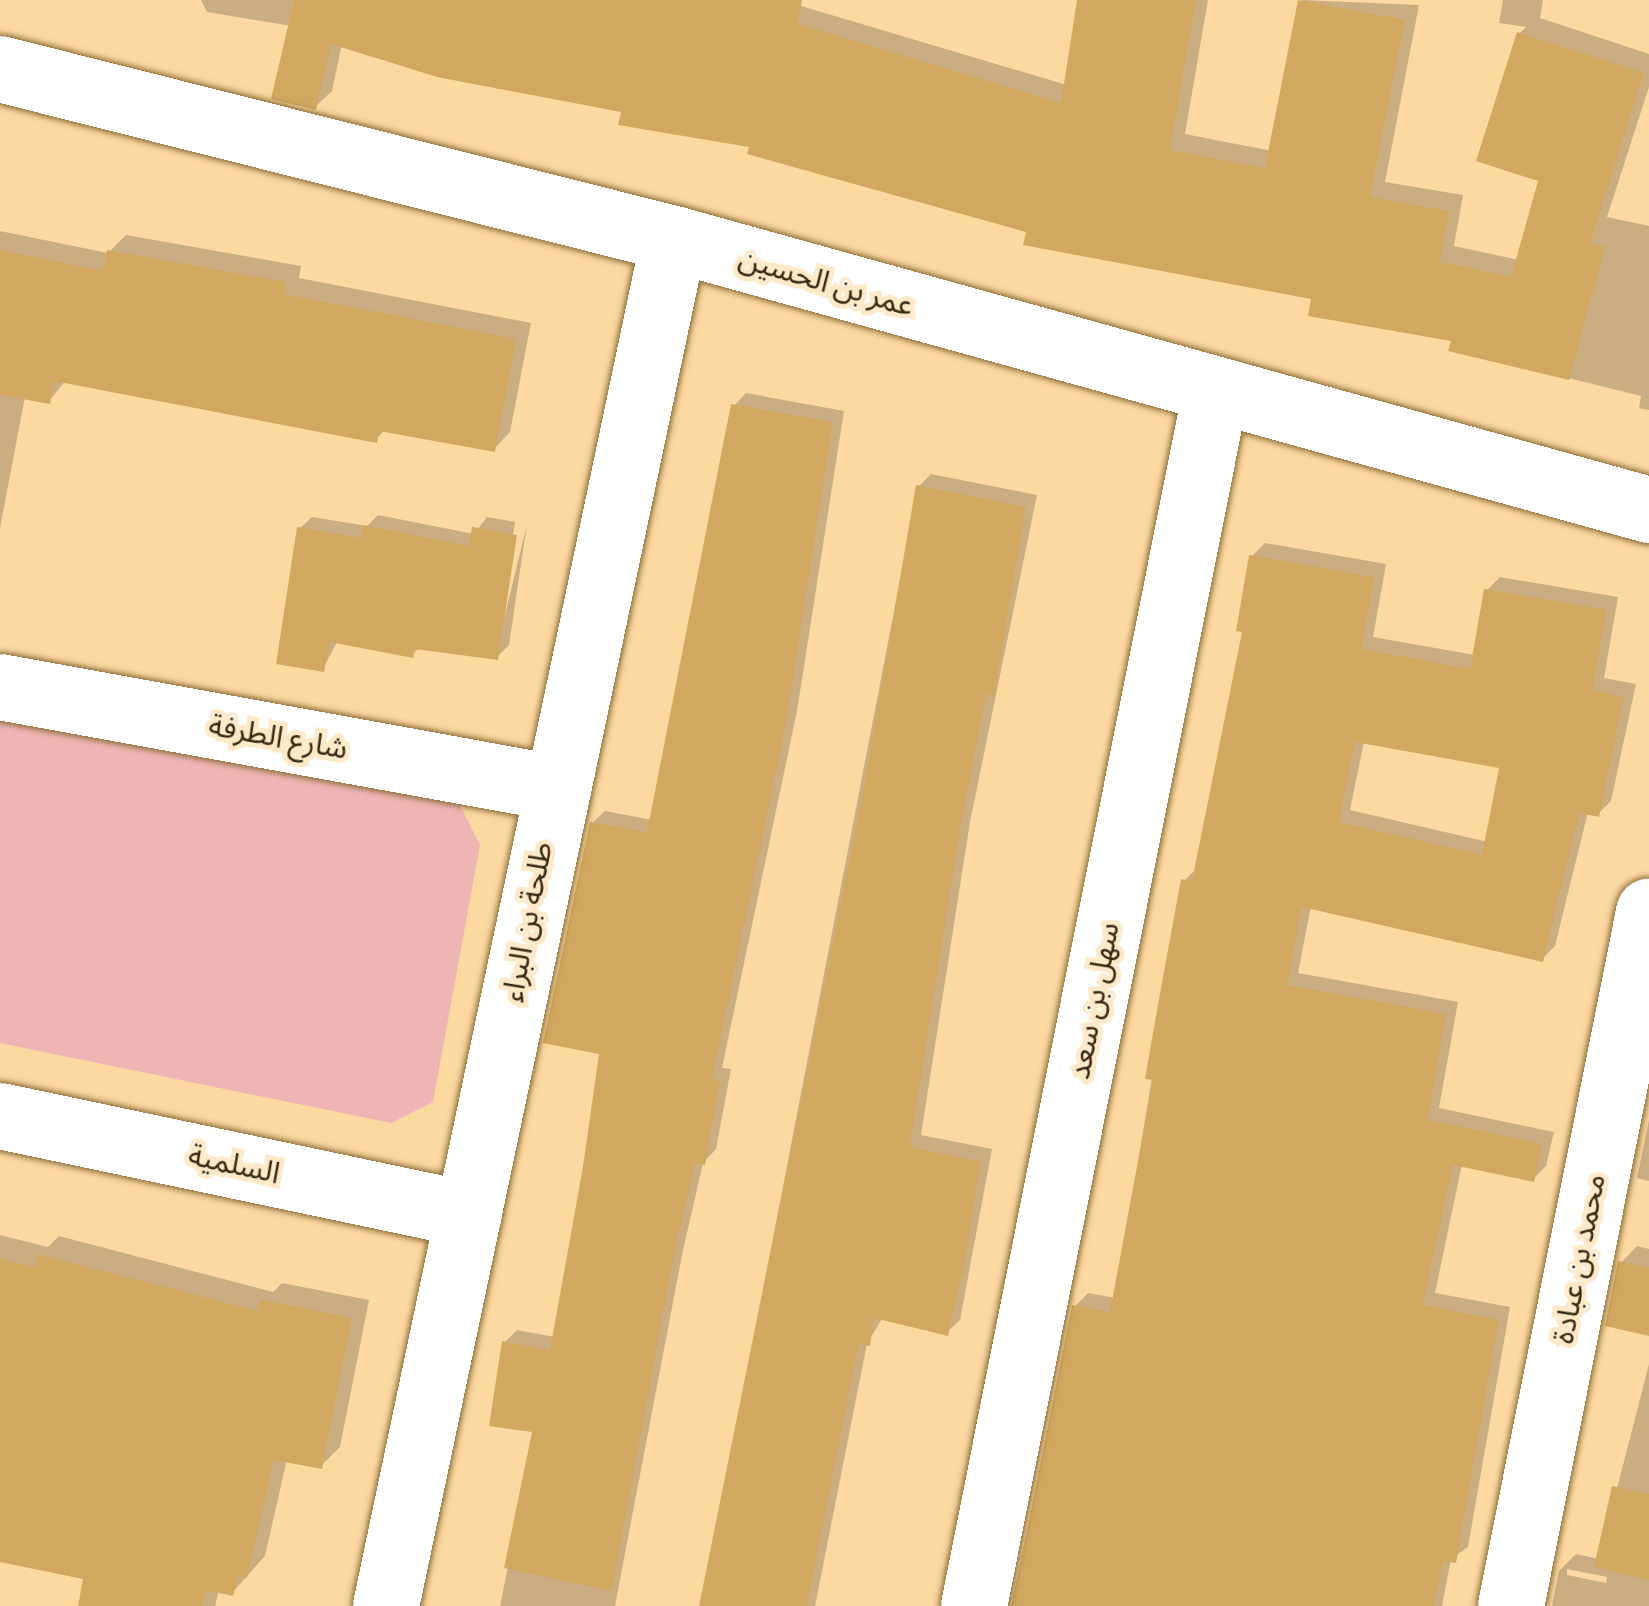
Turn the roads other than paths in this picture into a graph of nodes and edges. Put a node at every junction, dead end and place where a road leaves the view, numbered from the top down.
1 (0, 69) edge
2 (674, 239) junction
3 (1215, 395) junction
4 (1649, 510) edge
5 (0, 687) edge
6 (555, 788) junction
7 (1649, 912) edge
8 (0, 1116) edge
9 (469, 1215) junction
10 (386, 1606) edge
11 (974, 1606) edge
12 (1511, 1606) edge

1 - 2 street, عمر بن الحسين
2 - 3 street, عمر بن الحسين
2 - 6 street, طلحة بن البراء
3 - 4 street, عمر بن الحسين
3 - 11 street, سهل بن سعد
5 - 6 street, شارع الطرفة
6 - 9 street, طلحة بن البراء
7 - 12 street, محمد بن عبادة
8 - 9 street, السلمية
9 - 10 street, طلحة بن البراء

